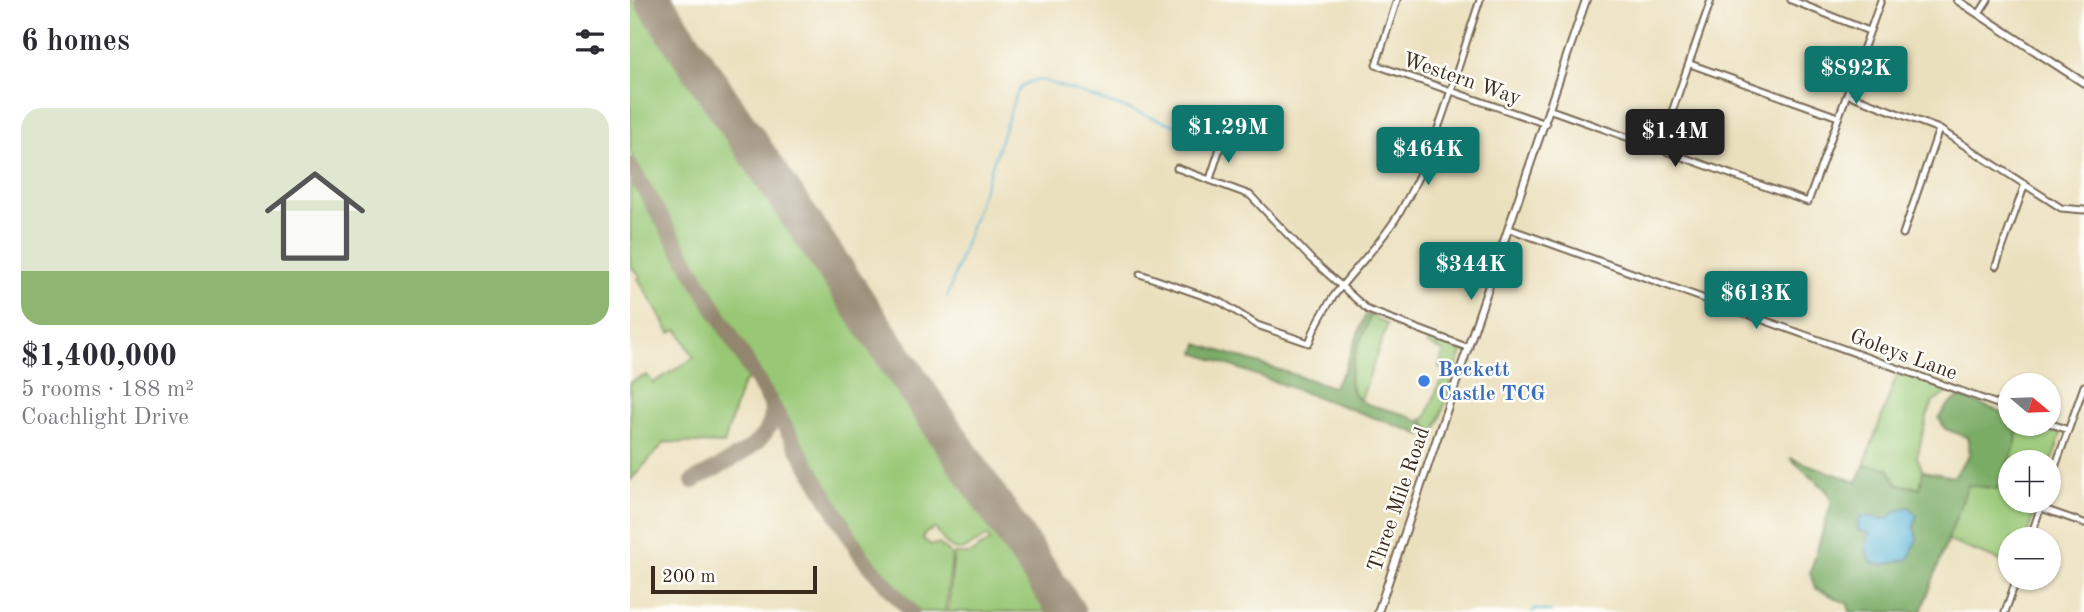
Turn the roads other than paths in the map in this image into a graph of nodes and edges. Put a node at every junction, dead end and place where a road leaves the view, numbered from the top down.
1 (1397, 0) edge
2 (1480, 0) edge
3 (1586, 0) edge
4 (1711, 0) edge
5 (1791, 0) edge
6 (1881, 0) edge
7 (1957, 0) edge
8 (1988, 0) edge
9 (1979, 14) junction
10 (1869, 31) junction
11 (1690, 64) junction
12 (2084, 83) edge
13 (1450, 90) junction
14 (1847, 94) junction
15 (1551, 110) junction
16 (1838, 117) junction
17 (1546, 124) junction
18 (1939, 129) junction
19 (1223, 142) dead end
20 (1659, 149) junction
21 (1177, 167) dead end
22 (1210, 179) junction
23 (2025, 184) junction
24 (2084, 210) edge
25 (1510, 229) junction
26 (1903, 234) dead end
27 (1996, 266) dead end
28 (1140, 274) dead end
29 (1340, 286) junction
30 (1469, 348) junction
31 (2084, 386) edge
32 (1998, 404) edge
33 (2062, 428) edge
34 (2068, 430) junction
35 (2061, 450) edge
36 (2055, 513) edge
37 (2084, 523) edge
38 (2013, 590) edge
39 (1378, 612) edge
40 (2005, 612) edge

1 - 13 street, Western Way
2 - 13 street
3 - 15 street, Three Mile Road
4 - 11 street
5 - 10 street
6 - 10 street
7 - 9 street
8 - 9 street
9 - 12 street
10 - 14 street
11 - 16 street
11 - 20 street
13 - 17 street, Western Way
13 - 29 street
14 - 16 street
14 - 18 street
15 - 17 street, Three Mile Road
15 - 20 street
16 - 20 street
17 - 25 street, Three Mile Road
18 - 23 street
18 - 26 street
19 - 22 street
21 - 22 street
22 - 29 street
23 - 24 street
23 - 27 street
25 - 30 street, Three Mile Road
25 - 32 street, Goleys Lane
28 - 29 street
29 - 30 street
30 - 39 street, Three Mile Road
31 - 34 street
33 - 34 street
34 - 35 street
36 - 37 street
38 - 40 street

